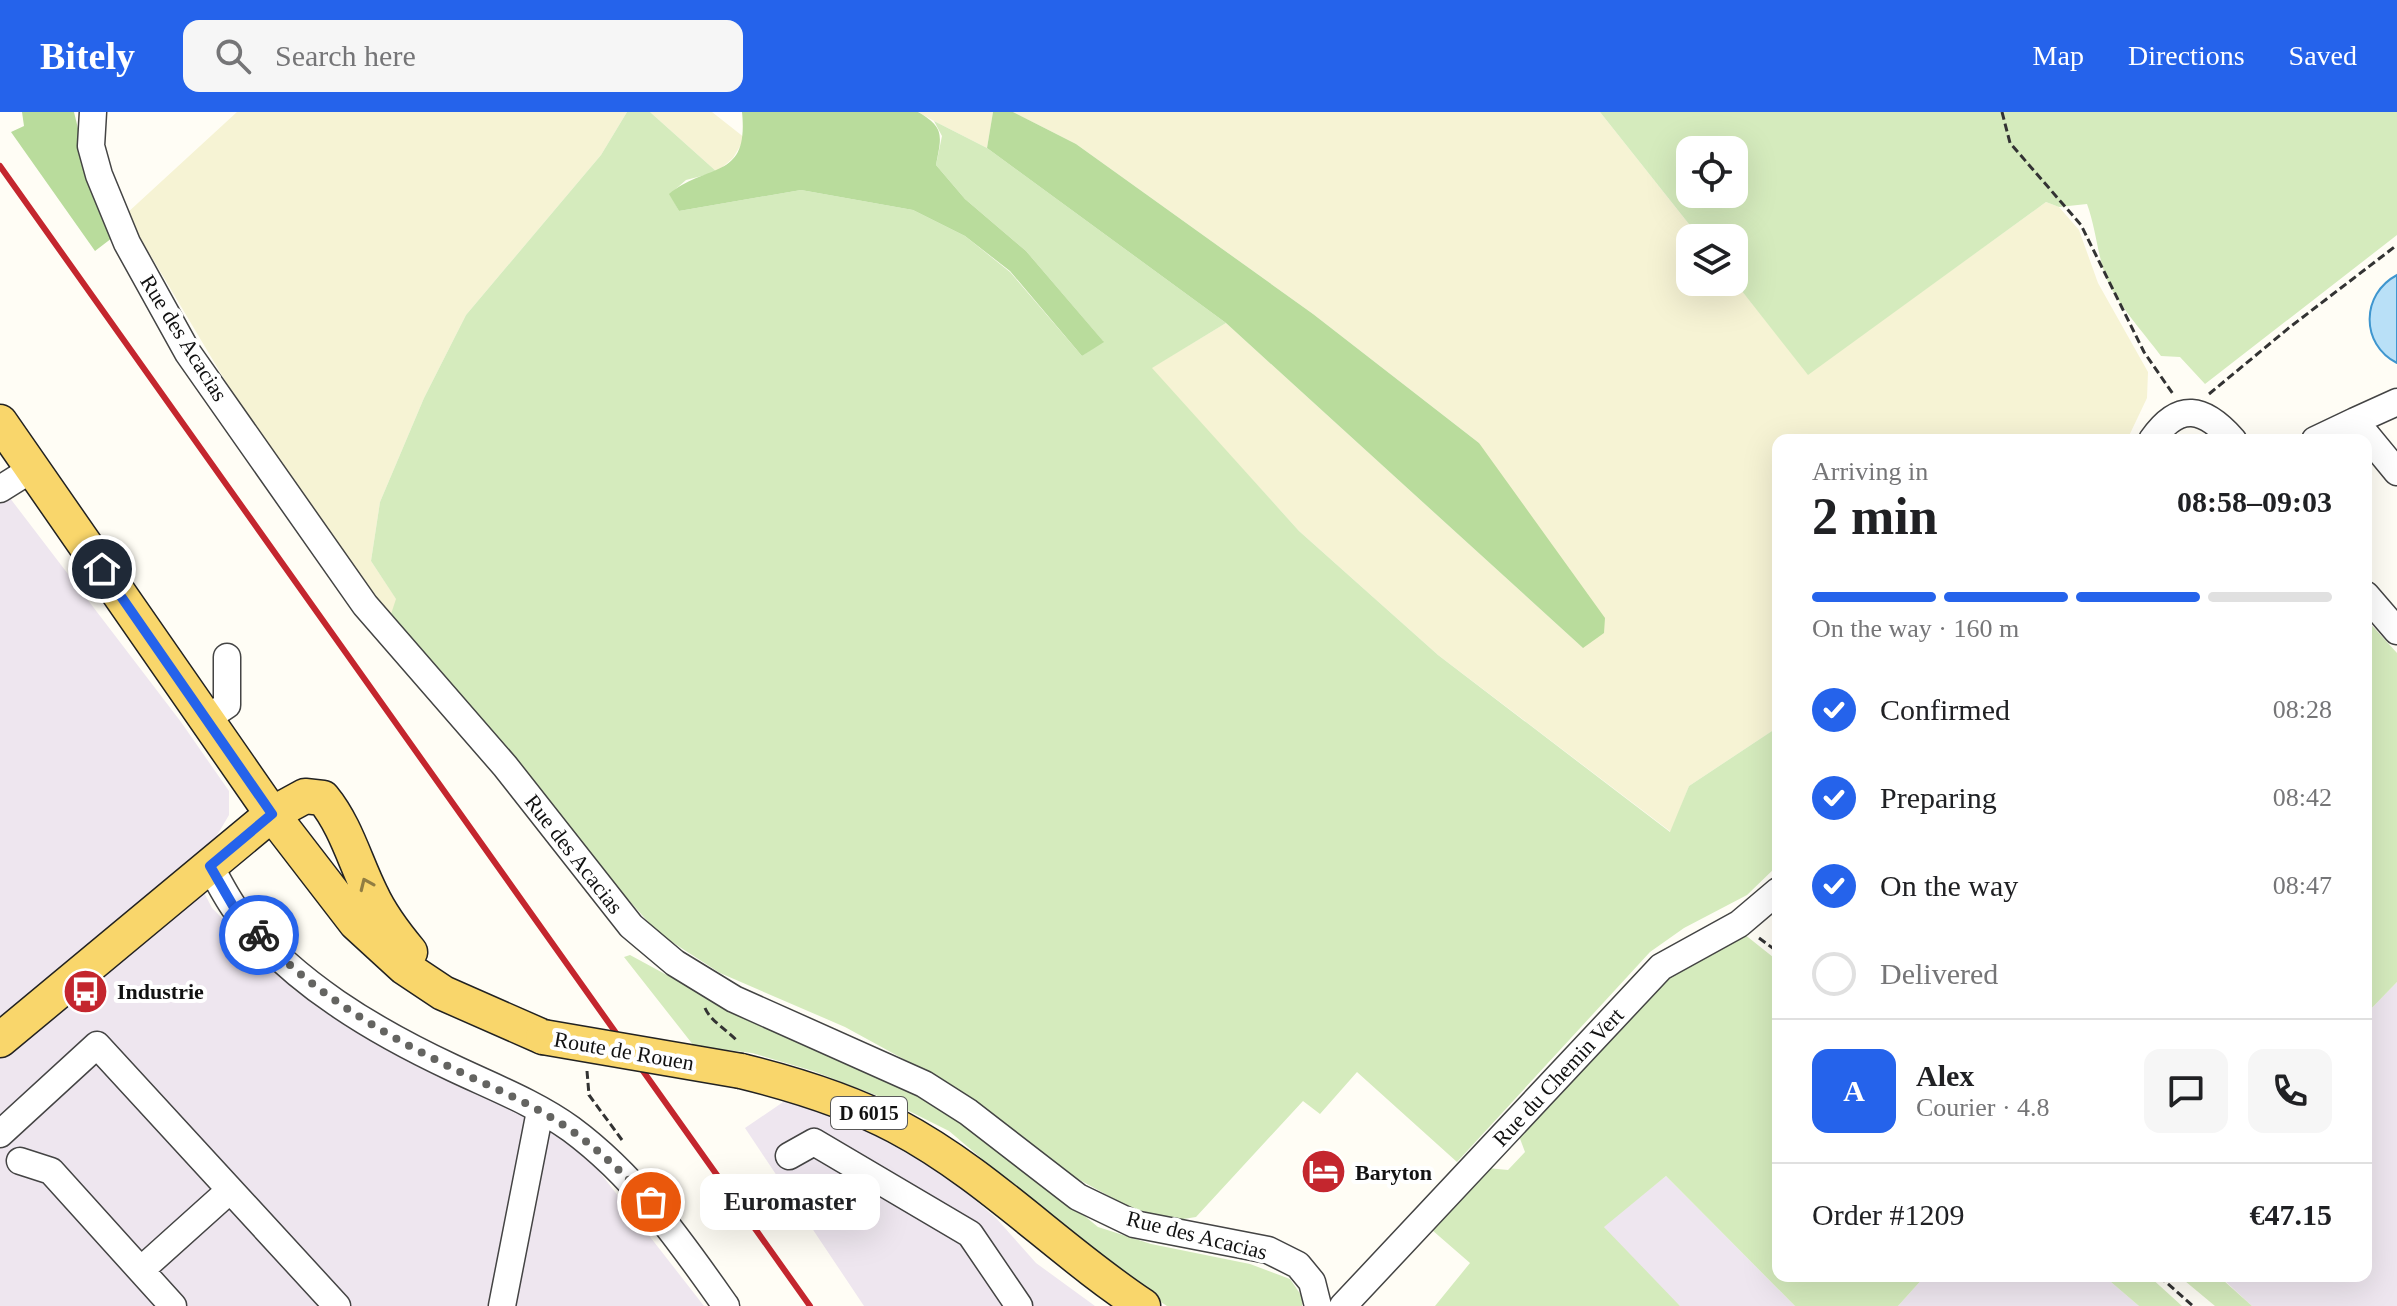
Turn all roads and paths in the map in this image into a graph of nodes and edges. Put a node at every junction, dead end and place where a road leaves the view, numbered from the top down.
1 (93, 112) edge
2 (2002, 112) edge
3 (2397, 245) edge
4 (2397, 402) edge
5 (2185, 412) junction
6 (2355, 421) junction
7 (0, 422) edge
8 (2156, 434) edge
9 (2227, 434) edge
10 (2328, 434) edge
11 (2366, 434) edge
12 (2372, 442) edge
13 (32, 469) junction
14 (2397, 472) edge
15 (0, 489) edge
16 (2372, 602) edge
17 (2397, 631) edge
18 (227, 657) dead end
19 (206, 719) junction
20 (272, 814) junction
21 (210, 866) junction
22 (1772, 896) edge
23 (443, 993) junction
24 (709, 1017) dead end
25 (0, 1040) edge
26 (740, 1057) junction
27 (581, 1066) dead end
28 (540, 1111) junction
29 (0, 1134) edge
30 (623, 1143) dead end
31 (789, 1156) dead end
32 (20, 1161) dead end
33 (984, 1184) junction
34 (230, 1190) junction
35 (141, 1270) junction
36 (2166, 1282) edge
37 (1315, 1294) edge
38 (1352, 1298) edge
39 (173, 1306) edge
40 (337, 1306) edge
41 (502, 1306) edge
42 (726, 1306) edge
43 (1019, 1306) edge
44 (1110, 1306) edge
45 (1143, 1306) edge
46 (2193, 1306) edge

1 - 37 street, Rue des Acacias
2 - 5 path
3 - 5 path
4 - 6 street
5 - 8 street
5 - 9 street
6 - 10 street
6 - 11 street
7 - 13 main road, Route de Rouen / D 6015
12 - 14 street
13 - 15 street
13 - 19 main road, Route de Rouen / D 6015
16 - 17 street
18 - 19 street
19 - 20 main road, Route de Rouen / D 6015
20 - 21 main road
20 - 23 main road, Route de Rouen / D 6015
23 -> 20 main road
21 - 25 main road
21 - 28 street
22 - 38 street, Rue du Chemin Vert
23 - 26 main road, Route de Rouen / D 6015, bridge
24 - 26 path
26 - 33 main road, Route de Rouen / D 6015
27 - 30 path
28 - 41 street
28 - 42 street
29 - 34 street
31 - 43 street
32 - 35 street
33 - 44 main road, Route de Rouen / D 6015
33 - 45 main road, Route de Rouen / D 6015
34 - 35 street
34 - 40 street
35 - 39 street
36 - 46 path
37 - 38 street, Rue du Chemin Vert

